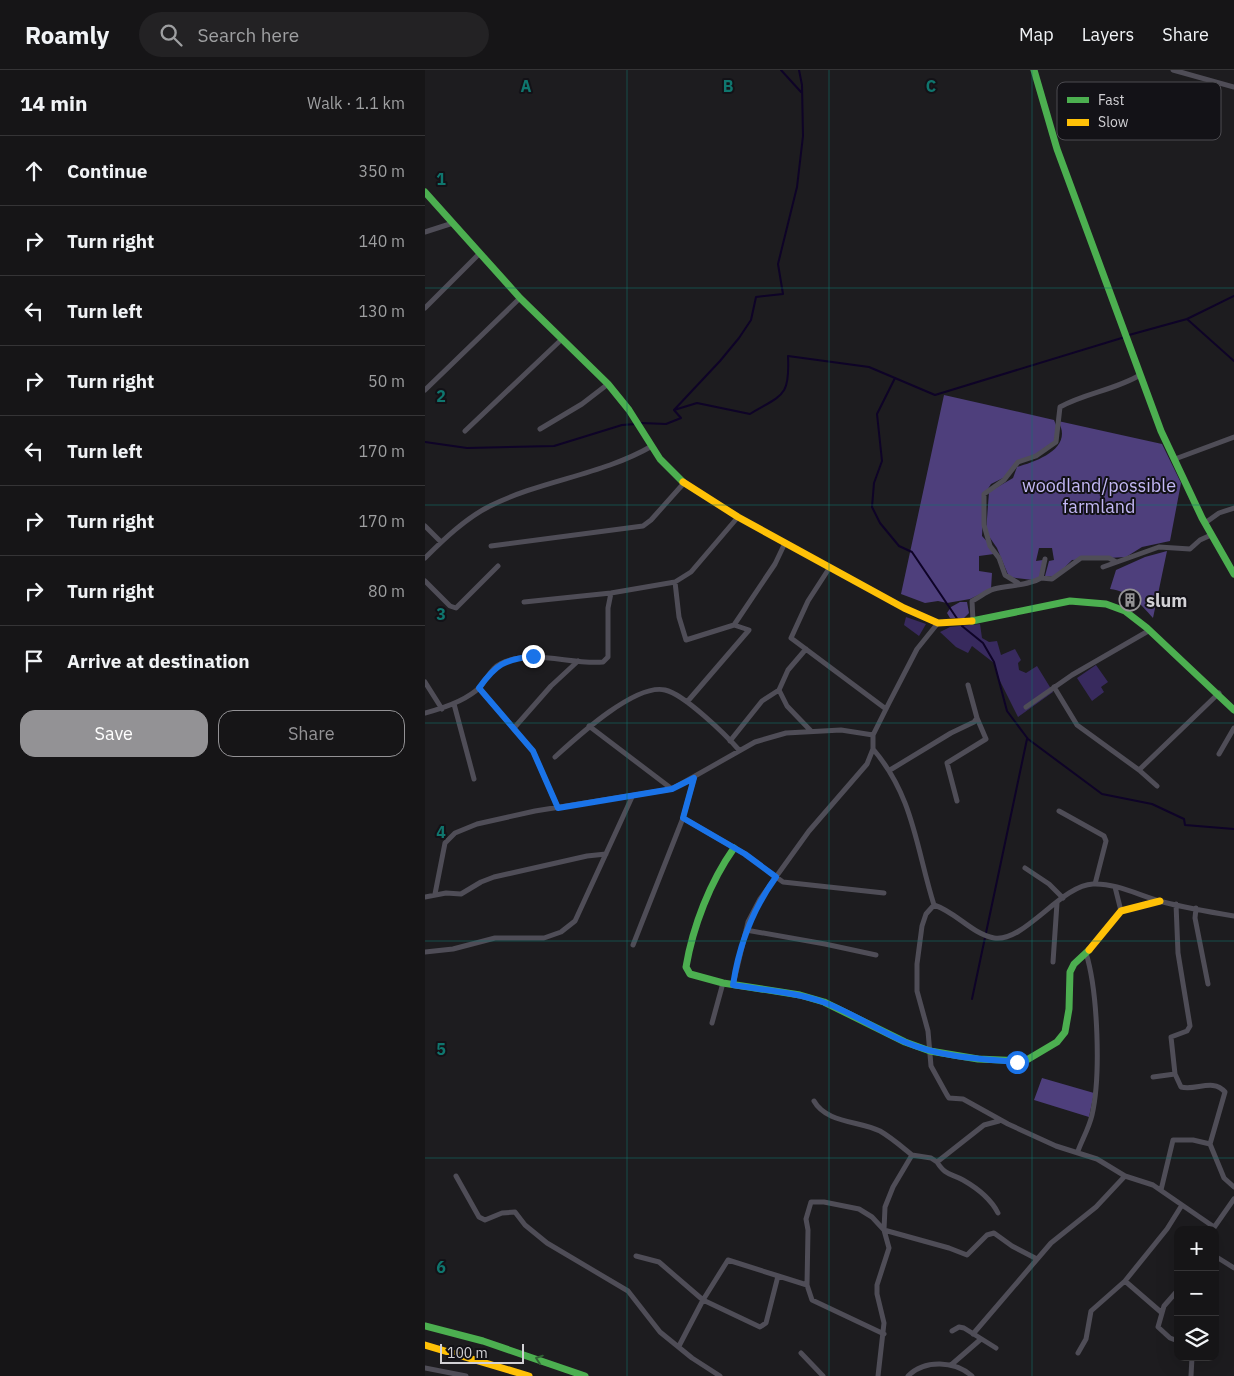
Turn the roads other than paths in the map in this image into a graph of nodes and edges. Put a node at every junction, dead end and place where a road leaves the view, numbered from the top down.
1 (1034, 70) edge
2 (1173, 70) edge
3 (1216, 82) edge
4 (1221, 83) edge
5 (1234, 87) edge
6 (425, 192) edge
7 (453, 223) junction
8 (425, 232) edge
9 (480, 252) junction
10 (520, 298) junction
11 (425, 308) edge
12 (562, 339) junction
13 (1140, 375) junction
14 (608, 384) junction
15 (425, 390) edge
16 (540, 429) dead end
17 (465, 431) dead end
18 (1234, 437) edge
19 (652, 446) junction
20 (1175, 459) junction
21 (684, 483) junction
22 (1234, 508) edge
23 (737, 517) junction
24 (1205, 523) junction
25 (425, 526) edge
26 (1211, 535) junction
27 (441, 542) junction
28 (785, 543) junction
29 (491, 546) dead end
30 (425, 558) edge
31 (1045, 559) dead end
32 (1116, 562) junction
33 (498, 566) dead end
34 (831, 567) junction
35 (1103, 568) dead end
36 (1234, 574) edge
37 (1041, 578) junction
38 (425, 581) edge
39 (675, 582) junction
40 (1018, 583) junction
41 (611, 593) junction
42 (524, 602) dead end
43 (973, 620) junction
44 (938, 623) junction
45 (734, 625) junction
46 (1150, 630) junction
47 (806, 649) junction
48 (579, 661) junction
49 (425, 682) edge
50 (968, 685) dead end
51 (479, 688) junction
52 (1054, 688) junction
53 (779, 690) junction
54 (1219, 693) junction
55 (687, 702) junction
56 (453, 704) junction
57 (1026, 707) dead end
58 (442, 709) junction
59 (886, 709) junction
60 (1234, 710) edge
61 (425, 713) edge
62 (977, 718) junction
63 (589, 726) junction
64 (515, 728) junction
65 (1234, 728) edge
66 (811, 731) junction
67 (873, 735) junction
68 (730, 741) junction
69 (873, 749) junction
70 (739, 750) junction
71 (1219, 754) dead end
72 (555, 757) dead end
73 (890, 770) junction
74 (1139, 770) junction
75 (694, 778) junction
76 (474, 779) dead end
77 (1157, 786) dead end
78 (672, 789) junction
79 (632, 797) junction
80 (957, 802) dead end
81 (558, 808) junction
82 (1059, 811) dead end
83 (683, 818) junction
84 (734, 848) junction
85 (606, 854) junction
86 (1025, 868) dead end
87 (776, 877) junction
88 (1095, 884) junction
89 (1115, 887) junction
90 (884, 893) dead end
91 (435, 894) junction
92 (425, 897) edge
93 (1063, 898) junction
94 (1160, 901) junction
95 (1057, 903) junction
96 (1176, 904) junction
97 (934, 906) junction
98 (1196, 908) junction
99 (1121, 912) junction
100 (1234, 916) edge
101 (746, 930) junction
102 (633, 944) dead end
103 (425, 952) edge
104 (1086, 953) junction
105 (876, 955) dead end
106 (1053, 962) dead end
107 (723, 983) junction
108 (1208, 984) dead end
109 (733, 985) junction
110 (712, 1023) dead end
111 (930, 1051) junction
112 (1175, 1074) junction
113 (1153, 1077) dead end
114 (814, 1100) dead end
115 (983, 1110) junction
116 (1001, 1120) junction
117 (984, 1125) junction
118 (1210, 1144) junction
119 (1078, 1152) junction
120 (912, 1155) junction
121 (937, 1162) junction
122 (457, 1176) dead end
123 (1125, 1176) junction
124 (1234, 1187) edge
125 (1161, 1190) junction
126 (1234, 1198) edge
127 (1182, 1205) junction
128 (998, 1213) dead end
129 (1210, 1226) edge
130 (1214, 1226) edge
131 (884, 1230) junction
132 (636, 1256) dead end
133 (1037, 1259) junction
134 (1219, 1259) edge
135 (1234, 1268) edge
136 (779, 1276) junction
137 (1125, 1281) junction
138 (807, 1285) junction
139 (1174, 1295) edge
140 (703, 1300) junction
141 (1161, 1313) junction
142 (425, 1326) edge
143 (952, 1331) dead end
144 (884, 1334) junction
145 (973, 1334) junction
146 (981, 1339) junction
147 (1174, 1339) edge
148 (425, 1345) edge
149 (679, 1346) junction
150 (995, 1348) dead end
151 (801, 1353) dead end
152 (1078, 1353) dead end
153 (1192, 1361) edge
154 (951, 1365) junction
155 (425, 1368) edge
156 (466, 1376) edge
157 (529, 1376) edge
158 (585, 1376) edge
159 (720, 1376) edge
160 (823, 1376) edge
161 (879, 1376) edge
162 (908, 1376) edge
163 (972, 1376) edge
164 (1191, 1376) edge

1 - 13 main road
2 - 3 street
4 - 5 street
6 - 7 main road
7 - 8 street
7 - 9 main road
9 - 10 main road
9 - 11 street
10 - 12 main road
10 - 15 street
12 - 14 main road
12 - 17 street
13 - 20 main road
13 - 40 street
14 - 16 street
14 - 19 main road
18 - 20 street
19 - 21 main road
19 - 27 street
20 - 24 main road
21 - 23 main road
21 - 29 street
22 - 24 street
23 - 28 main road
23 - 39 street
24 - 26 main road
25 - 27 street
26 - 32 street
26 - 36 main road
27 - 30 street
28 - 34 main road
28 - 45 street
31 - 37 street
32 - 35 street
32 - 37 street
33 - 38 street
34 - 44 main road
34 - 47 street
37 - 40 street
39 - 41 street
39 - 45 street
40 - 43 street
41 - 42 street
41 - 48 street
43 - 44 main road
43 - 46 main road
44 - 59 street
45 - 55 street
46 - 52 street
46 - 54 main road
47 - 53 street
47 - 59 street
48 - 51 street
48 - 64 street
49 - 58 street
50 - 62 street
51 - 56 street
51 - 64 street
52 - 57 street
52 - 74 street
53 - 66 street
53 - 68 street
54 - 60 main road
54 - 74 street
55 - 63 street
55 - 68 street
56 - 58 street
56 - 76 street
58 - 61 street
59 - 67 street
62 - 73 street
62 - 80 street
63 - 72 street
63 - 78 street
64 - 81 street
65 - 71 street
66 - 67 street
66 - 70 street
67 - 69 street
68 - 70 street
69 - 73 street
69 - 87 street
70 - 75 street
73 - 97 street
74 - 77 street
75 - 78 street
75 - 83 street
78 - 79 street
79 - 81 street
79 - 85 street
81 - 91 street
82 - 88 street
83 - 84 street
83 - 102 street
84 - 87 street
84 - 107 main road
85 - 91 street
85 - 103 street
86 - 93 street
87 - 90 street
87 - 101 street
88 - 89 street
88 - 93 street
89 - 94 street
89 - 99 street
91 - 92 street
93 - 95 street
94 - 96 street
94 - 99 main road
95 - 97 street
95 - 106 street
96 - 98 street
96 - 112 street
97 - 111 street
98 - 100 street
98 - 108 street
99 - 104 main road
101 - 105 street
101 - 109 street
104 - 111 main road
104 - 119 street
107 - 109 main road
107 - 110 street
109 - 111 main road
111 - 115 street
112 - 113 street
112 - 118 street
114 - 120 street
115 - 116 street
115 - 117 street
116 - 117 street
116 - 119 street
117 - 121 street
118 - 124 street
118 - 125 street
119 - 123 street
120 - 121 street
120 - 131 street
121 - 128 street
122 - 149 street
123 - 125 street
123 - 133 street
125 - 127 street
126 - 130 street
127 - 129 street
127 - 137 street
131 - 133 street
131 - 138 street
131 - 144 street
132 - 140 street
133 - 145 street
134 - 135 street
136 - 138 street
136 - 140 street
136 - 140 street
137 - 141 street
137 - 152 street
138 - 144 street
139 - 141 street
140 - 149 street
141 - 147 street
158 -> 142 main road
143 - 145 street
144 - 161 street
145 - 146 street
146 - 150 street
146 - 154 street
148 - 157 main road
149 - 159 street
151 - 160 street
153 - 164 street
154 - 162 street
154 - 163 street
155 - 156 street

